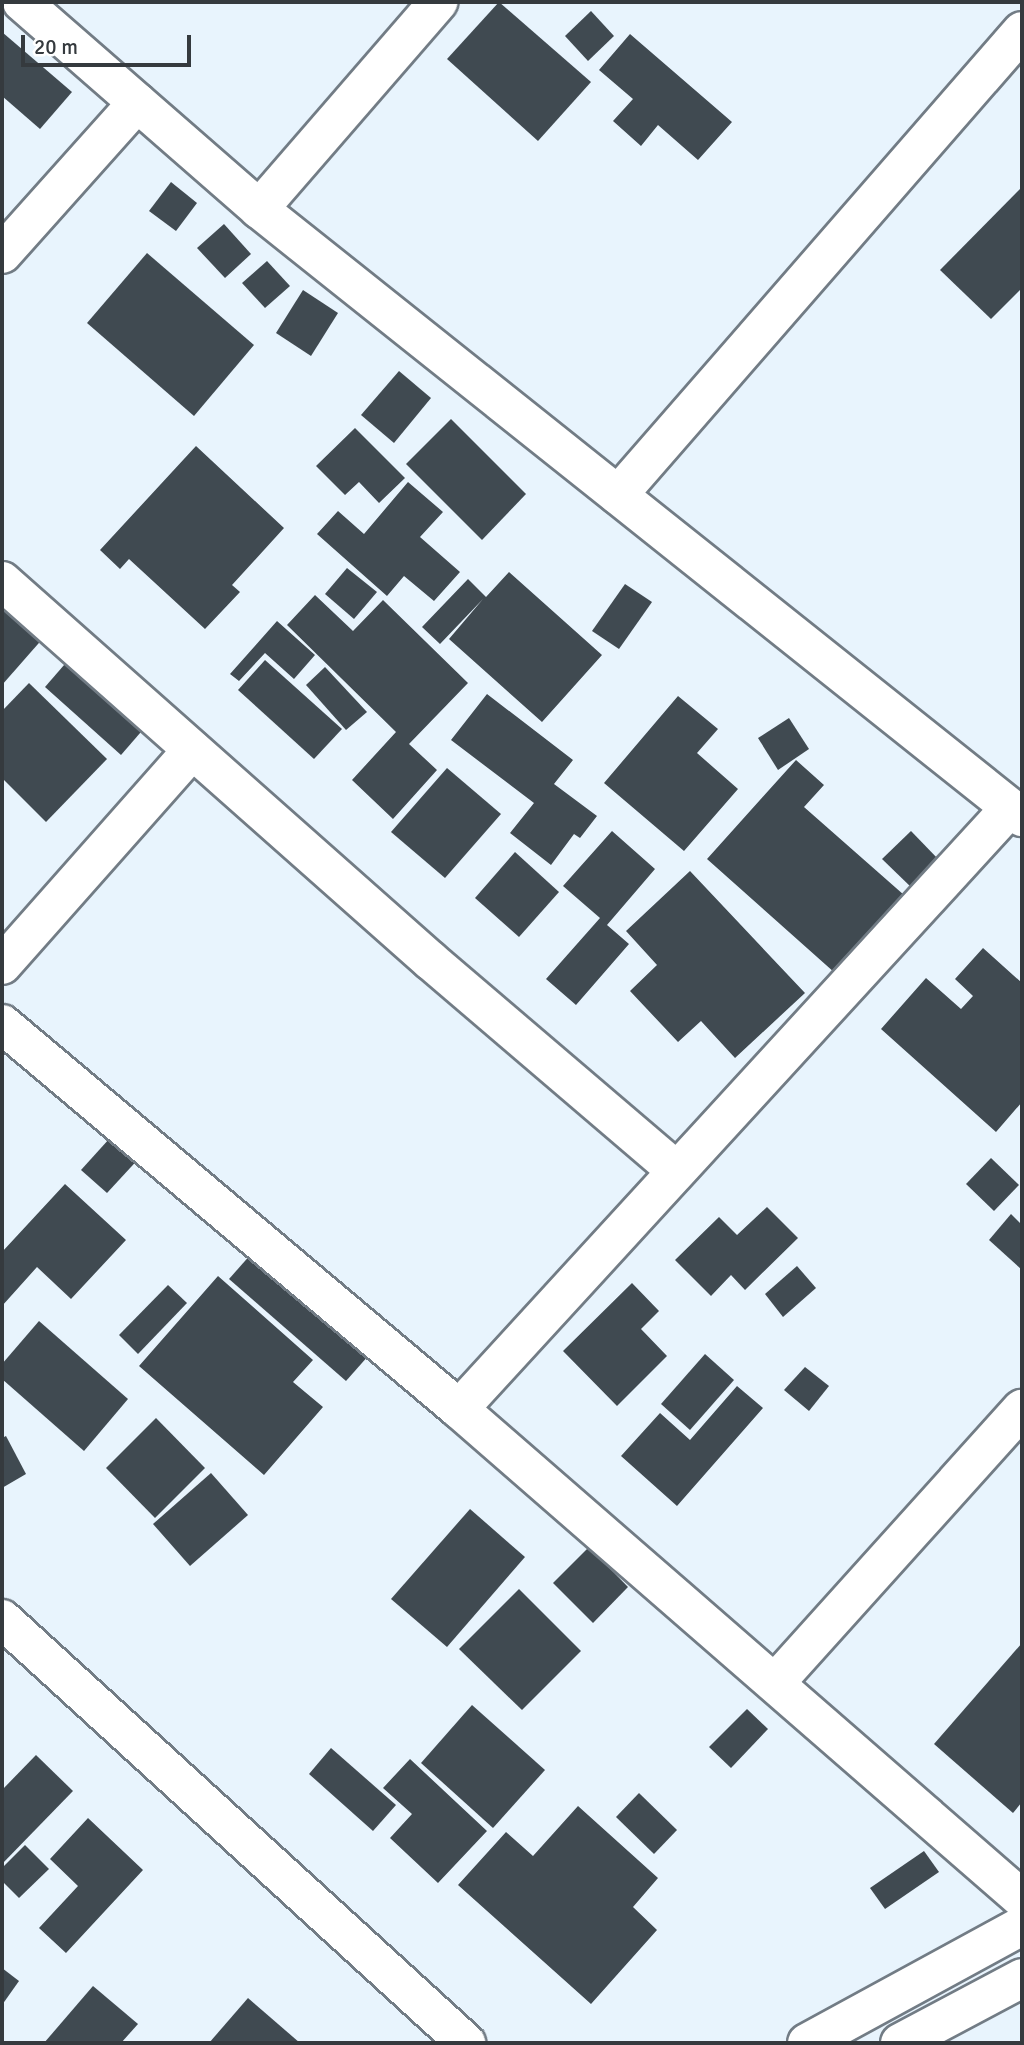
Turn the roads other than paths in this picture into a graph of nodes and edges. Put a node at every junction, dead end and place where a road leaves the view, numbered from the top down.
1 (22, 2) edge
2 (438, 2) edge
3 (1022, 31) edge
4 (137, 103) junction
5 (258, 209) junction
6 (2, 254) edge
7 (618, 495) junction
8 (2, 581) edge
9 (192, 750) junction
10 (1016, 812) edge
11 (2, 965) edge
12 (2, 1024) edge
13 (676, 1170) junction
14 (459, 1409) junction
15 (1022, 1409) edge
16 (2, 1619) edge
17 (775, 1683) junction
18 (1022, 1899) edge
19 (1022, 1926) edge
20 (1022, 1978) edge
21 (466, 2043) edge
22 (807, 2043) edge
23 (900, 2043) edge

1 - 4 street
2 - 5 street
3 - 7 street
4 - 5 street
4 - 6 street
5 - 7 street
7 - 10 street
8 - 9 street
9 - 11 street
9 - 13 street
10 - 13 street
12 - 14 street
13 - 14 street
14 - 17 street
15 - 17 street
16 - 21 street
17 - 18 street
19 - 22 street
20 - 23 street

